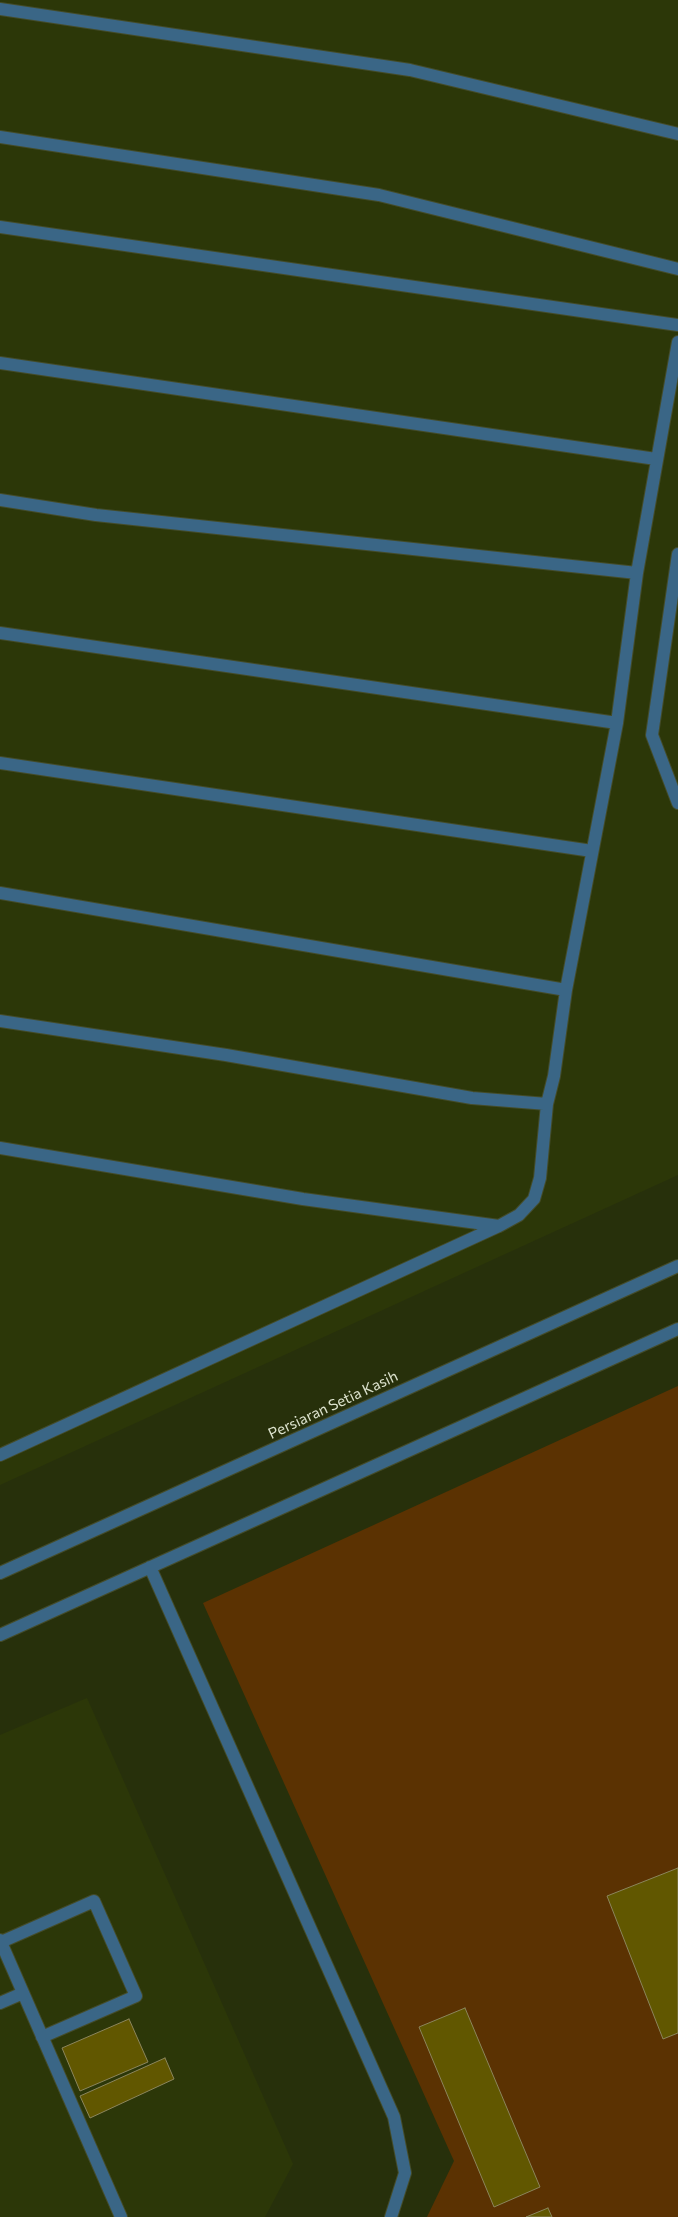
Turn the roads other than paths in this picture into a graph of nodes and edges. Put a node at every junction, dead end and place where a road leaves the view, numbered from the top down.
1 (0, 9) edge
2 (678, 134) edge
3 (0, 137) edge
4 (0, 227) edge
5 (678, 269) edge
6 (678, 325) edge
7 (678, 342) edge
8 (0, 362) edge
9 (656, 459) junction
10 (0, 500) edge
11 (678, 554) edge
12 (637, 573) junction
13 (0, 634) edge
14 (617, 722) junction
15 (0, 763) edge
16 (678, 803) edge
17 (592, 851) junction
18 (0, 893) edge
19 (566, 990) junction
20 (0, 1021) edge
21 (547, 1104) junction
22 (0, 1148) edge
23 (499, 1226) junction
24 (678, 1266) edge
25 (678, 1329) edge
26 (0, 1455) edge
27 (150, 1567) junction
28 (0, 1573) edge
29 (0, 1636) edge
30 (0, 1941) edge
31 (23, 1993) junction
32 (0, 2003) edge
33 (42, 2036) junction
34 (121, 2217) edge
35 (391, 2217) edge

1 - 2 street
3 - 5 street
4 - 6 street
7 - 9 street
8 - 9 street
9 - 12 street
10 - 12 street
11 - 16 street
12 - 14 street
13 - 14 street
14 - 17 street
15 - 17 street
17 - 19 street
18 - 19 street
19 - 21 street
20 - 21 street
21 - 23 street
22 - 23 street
23 - 26 street
24 - 28 street, Persiaran Setia Kasih
25 - 27 street
27 - 29 street
27 - 35 street
30 - 31 street
30 - 33 street
31 - 32 street
31 - 33 street
33 - 34 street

